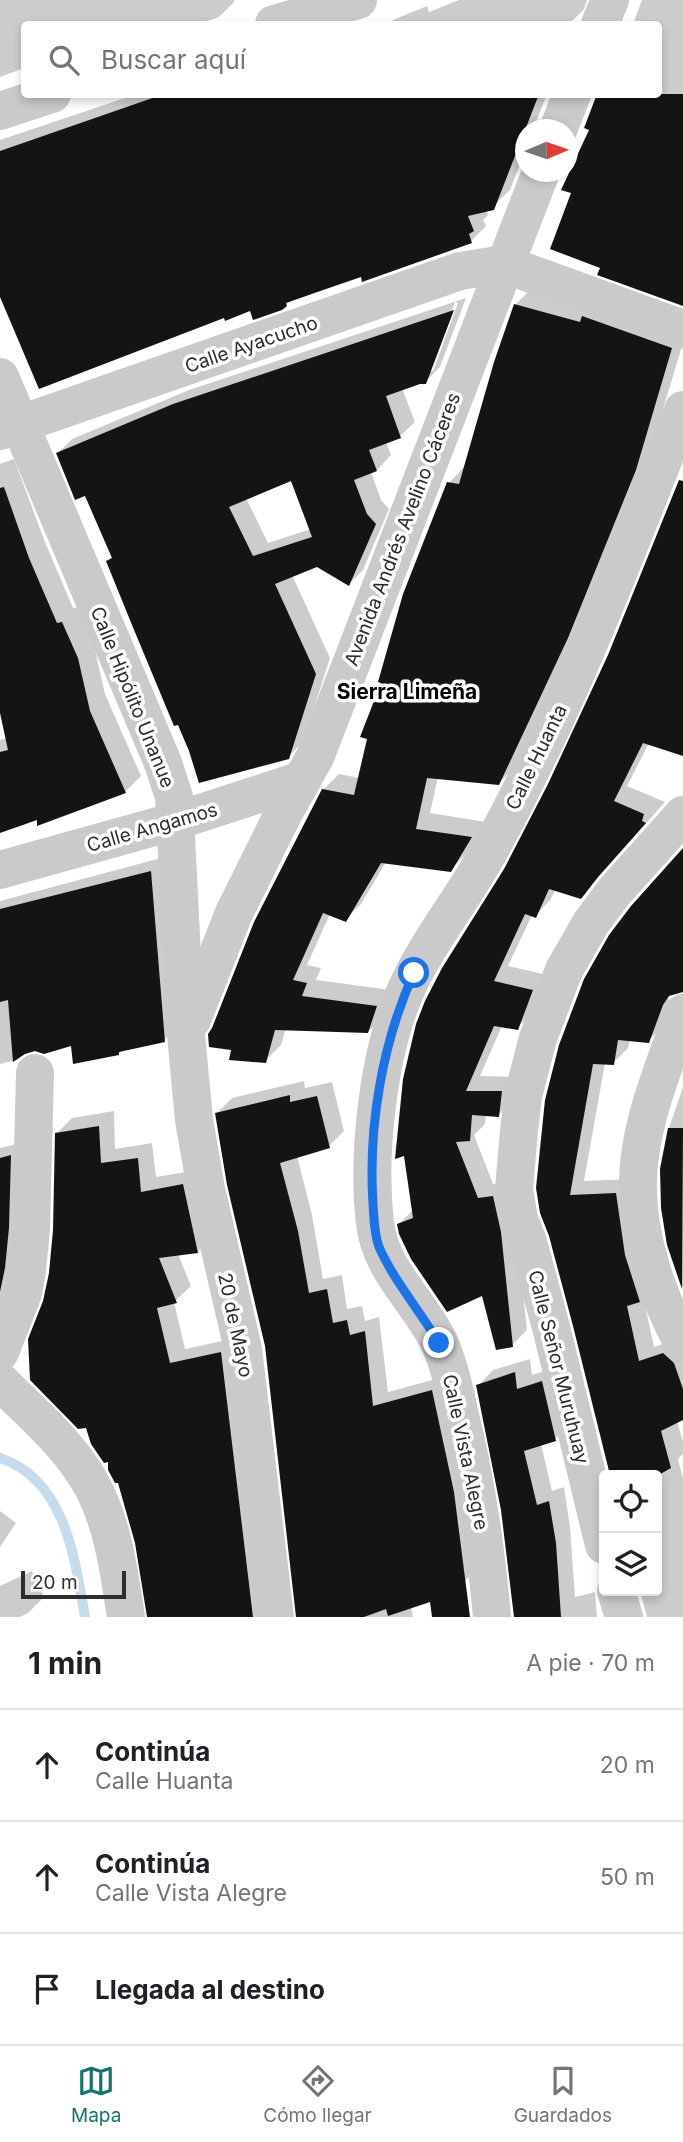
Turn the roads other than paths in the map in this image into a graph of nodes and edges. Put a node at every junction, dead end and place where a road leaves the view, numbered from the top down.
1 (257, 0) edge
2 (358, 0) edge
3 (610, 0) edge
4 (267, 21) edge
5 (284, 21) edge
6 (601, 21) edge
7 (40, 98) edge
8 (570, 98) edge
9 (0, 111) edge
10 (562, 119) edge
11 (537, 182) edge
12 (503, 264) junction
13 (683, 330) edge
14 (0, 377) edge
15 (683, 410) edge
16 (10, 428) edge
17 (302, 780) junction
18 (683, 816) edge
19 (176, 821) junction
20 (0, 870) edge
21 (683, 1013) edge
22 (186, 1035) junction
23 (35, 1073) dead end
24 (379, 1096) joint
25 (683, 1344) edge
26 (0, 1352) edge
27 (0, 1381) edge
28 (601, 1533) edge
29 (618, 1596) edge
30 (126, 1617) edge
31 (275, 1617) edge
32 (492, 1617) edge
33 (624, 1617) edge

1 - 4 street
2 - 5 street
3 - 6 street
7 - 9 street
8 - 10 street
11 - 12 street, Avenida Andrés Avelino Cáceres
12 - 13 street
12 - 16 street, Calle Ayacucho
12 - 17 street, Avenida Andrés Avelino Cáceres
14 - 16 street, Calle Hipólito Unanue
15 - 24 street, Calle Huanta
16 - 19 street, Calle Hipólito Unanue
17 - 19 street, Calle Angamos
17 - 22 street, Avenida Andrés Avelino Cáceres
18 - 28 street, Calle Señor Muruhuay
19 - 20 street, Calle Angamos
19 - 22 street, Calle Hipólito Unanue
21 - 25 street
22 - 31 street, 20 de Mayo
23 - 26 street
24 - 32 street, Calle Vista Alegre
27 - 30 street
29 - 33 street

